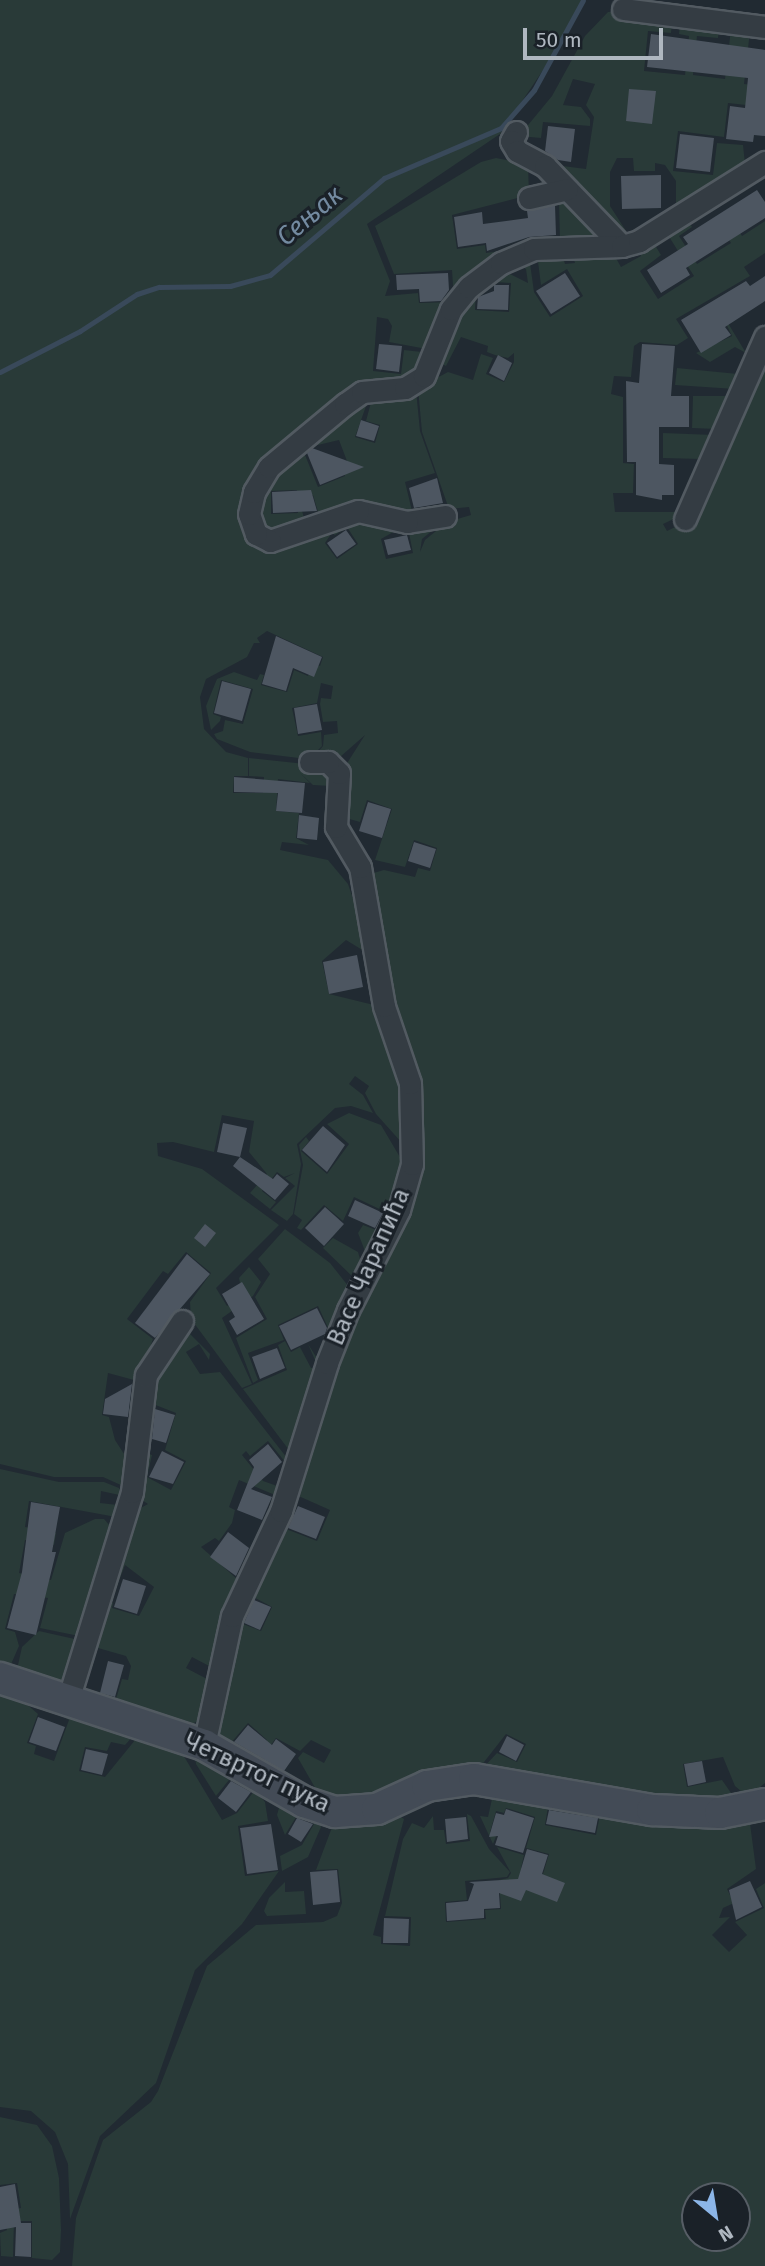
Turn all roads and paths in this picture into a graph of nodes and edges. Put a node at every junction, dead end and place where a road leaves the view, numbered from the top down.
1 (623, 9) dead end
2 (765, 27) edge
3 (516, 132) dead end
4 (765, 162) edge
5 (567, 189) junction
6 (529, 198) dead end
7 (622, 246) junction
8 (765, 337) edge
9 (445, 516) dead end
10 (685, 519) dead end
11 (310, 762) dead end
12 (182, 1321) dead end
13 (0, 1678) edge
14 (68, 1700) junction
15 (204, 1745) junction
16 (765, 1804) edge

1 - 2 street
3 - 5 street
4 - 7 street
5 - 6 street
5 - 7 street
7 - 9 street
8 - 10 street
11 - 15 street, Васе Чарапића
12 - 14 street
13 - 14 street, Четвртог пука
14 - 15 street, Четвртог пука
15 - 16 street, Четвртог пука

